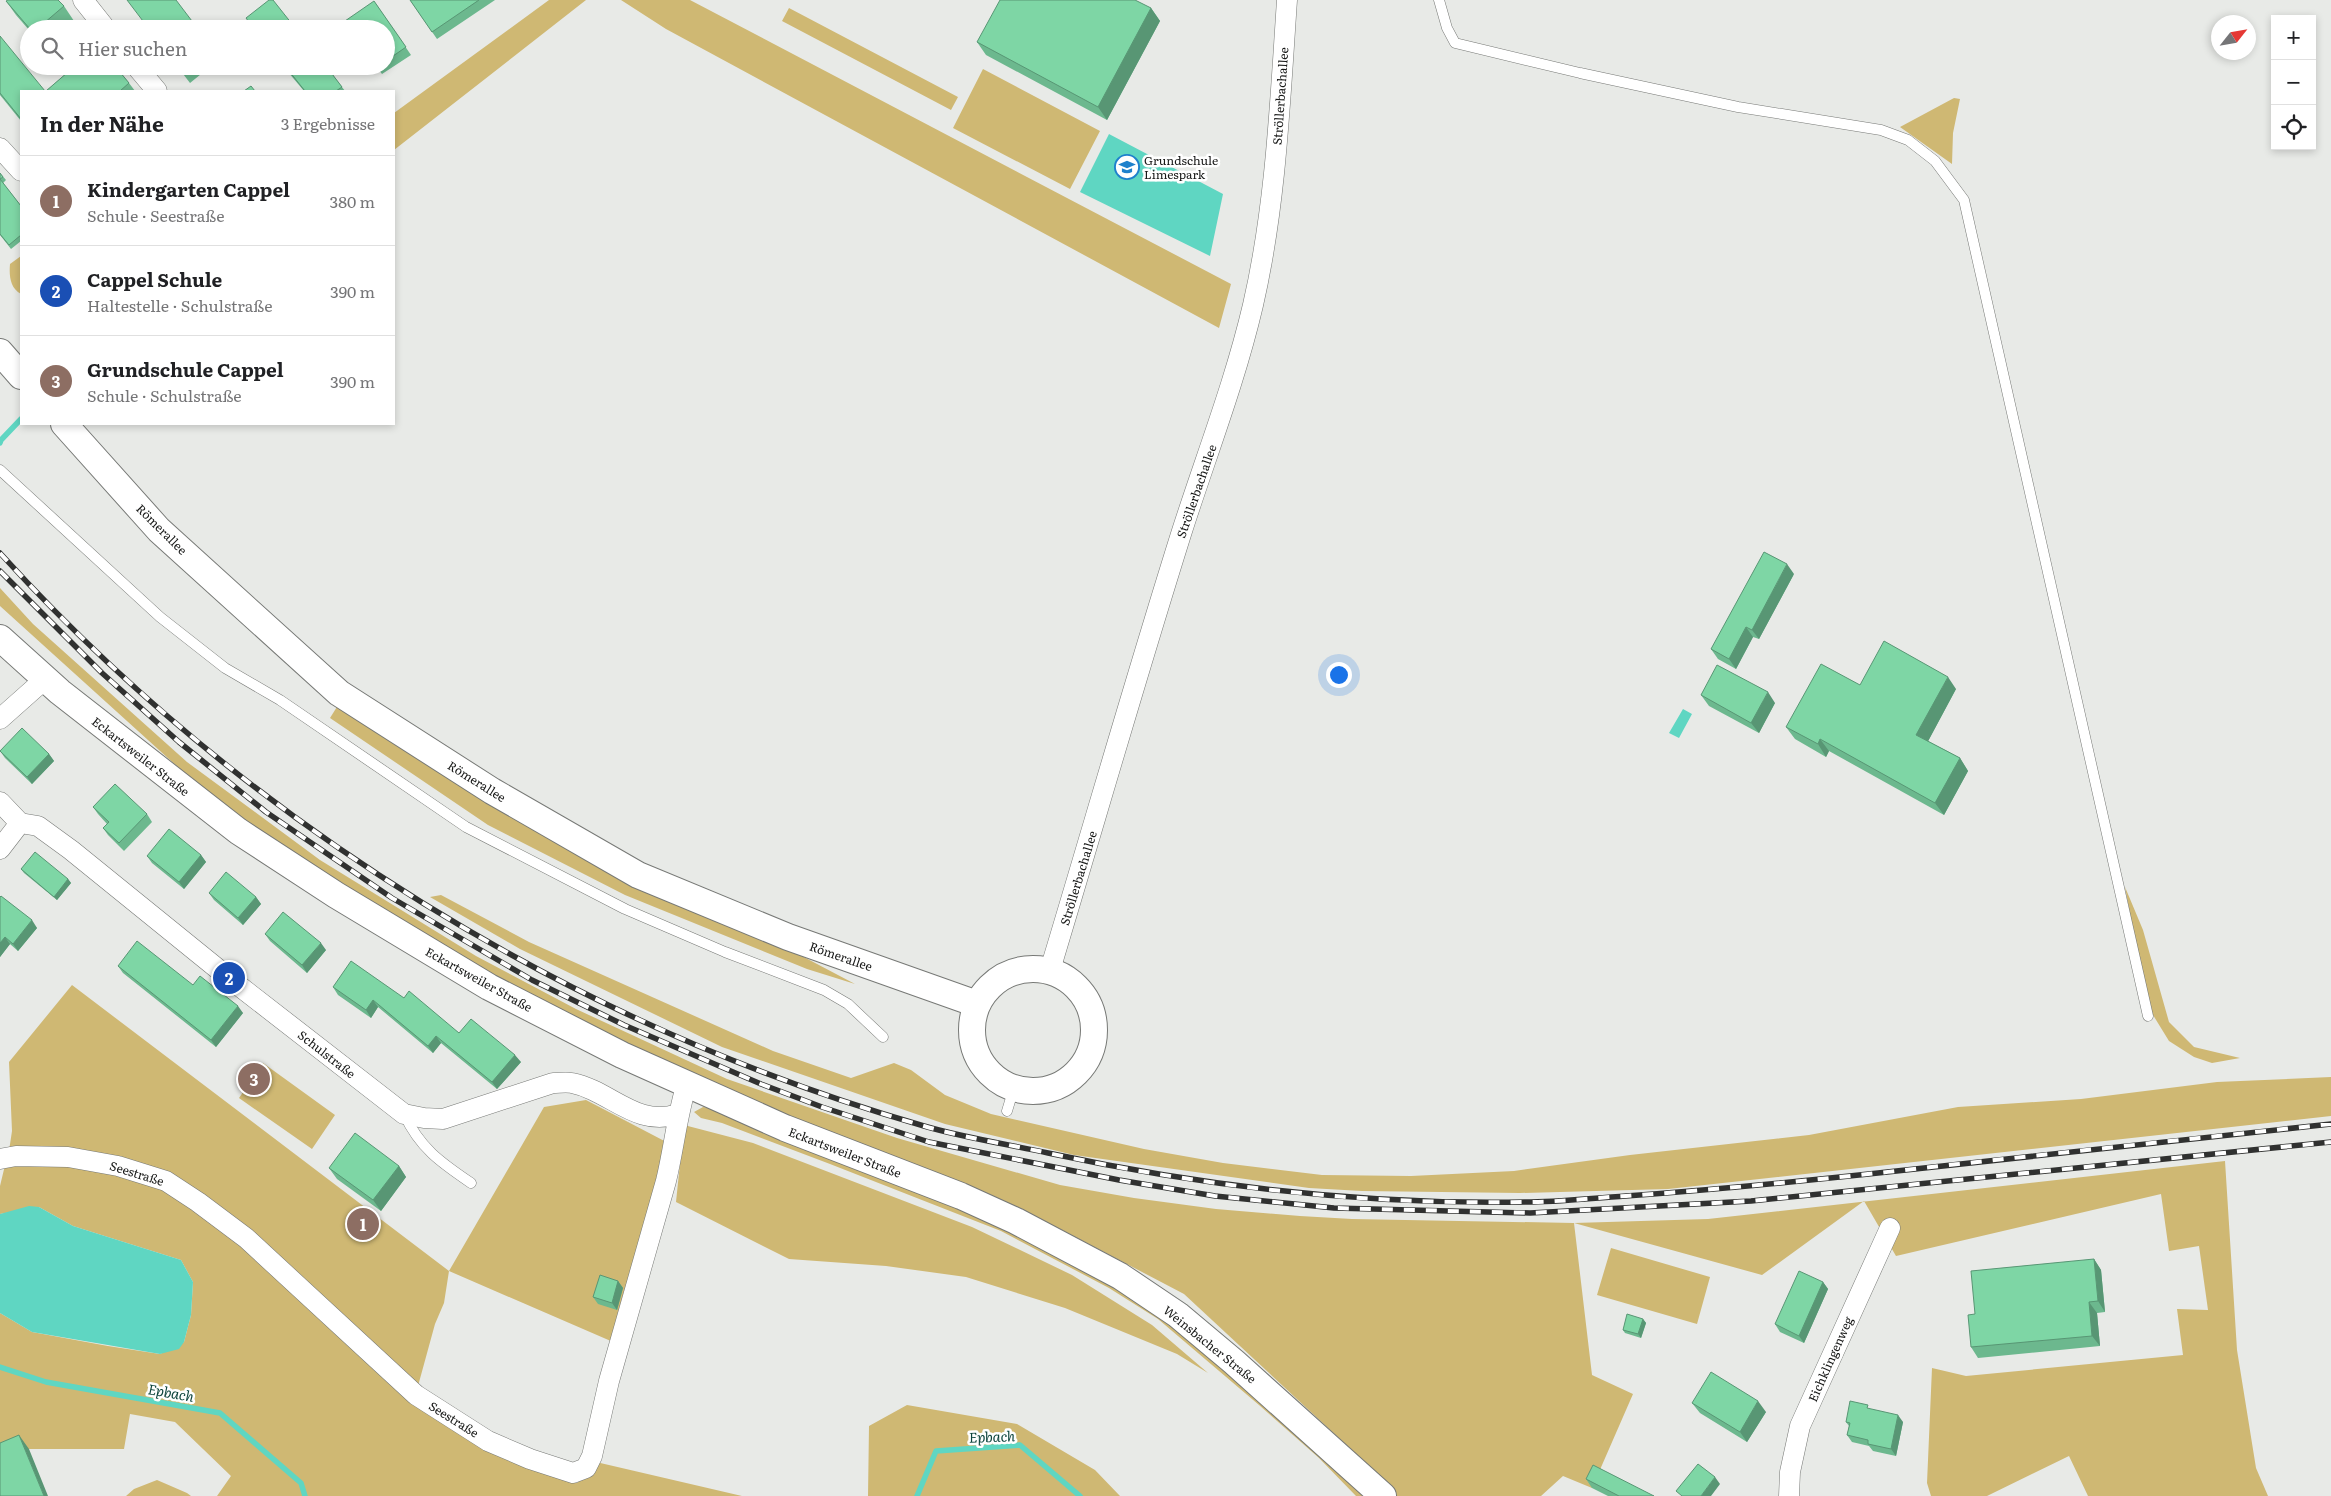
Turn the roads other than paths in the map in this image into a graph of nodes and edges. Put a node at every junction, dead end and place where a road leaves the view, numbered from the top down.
1 (83, 0) edge
2 (1287, 0) edge
3 (1439, 0) edge
4 (99, 20) edge
5 (144, 75) edge
6 (156, 90) edge
7 (0, 148) edge
8 (20, 170) edge
9 (0, 352) edge
10 (20, 375) edge
11 (65, 425) edge
12 (0, 470) edge
13 (0, 638) edge
14 (45, 679) junction
15 (0, 719) edge
16 (0, 802) edge
17 (20, 823) junction
18 (0, 849) edge
19 (1050, 970) junction
20 (977, 1004) junction
21 (2148, 1016) dead end
22 (883, 1037) dead end
23 (687, 1083) junction
24 (404, 1114) junction
25 (678, 1114) junction
26 (0, 1158) edge
27 (471, 1183) dead end
28 (1016, 1221) joint
29 (1890, 1228) dead end
30 (1383, 1496) edge
31 (1789, 1496) edge

1 - 4 street
2 - 19 street, Ströllerbachallee
3 - 21 lane
5 - 6 street
7 - 8 street
9 - 10 street
11 - 20 street, Römerallee
12 - 22 lane
13 - 14 street, Eckartsweiler Straße
14 - 15 street
14 - 23 street, Eckartsweiler Straße
16 - 17 street
17 - 18 street
17 - 24 street, Schulstraße
19 - 20 street
19 - 20 street
23 - 25 street, Seestraße
23 - 28 street, Eckartsweiler Straße
24 - 25 street, Schulstraße
24 - 27 lane
25 - 26 street, Seestraße
28 - 30 street, Weinsbacher Straße
29 - 31 street, Eichklingenweg

